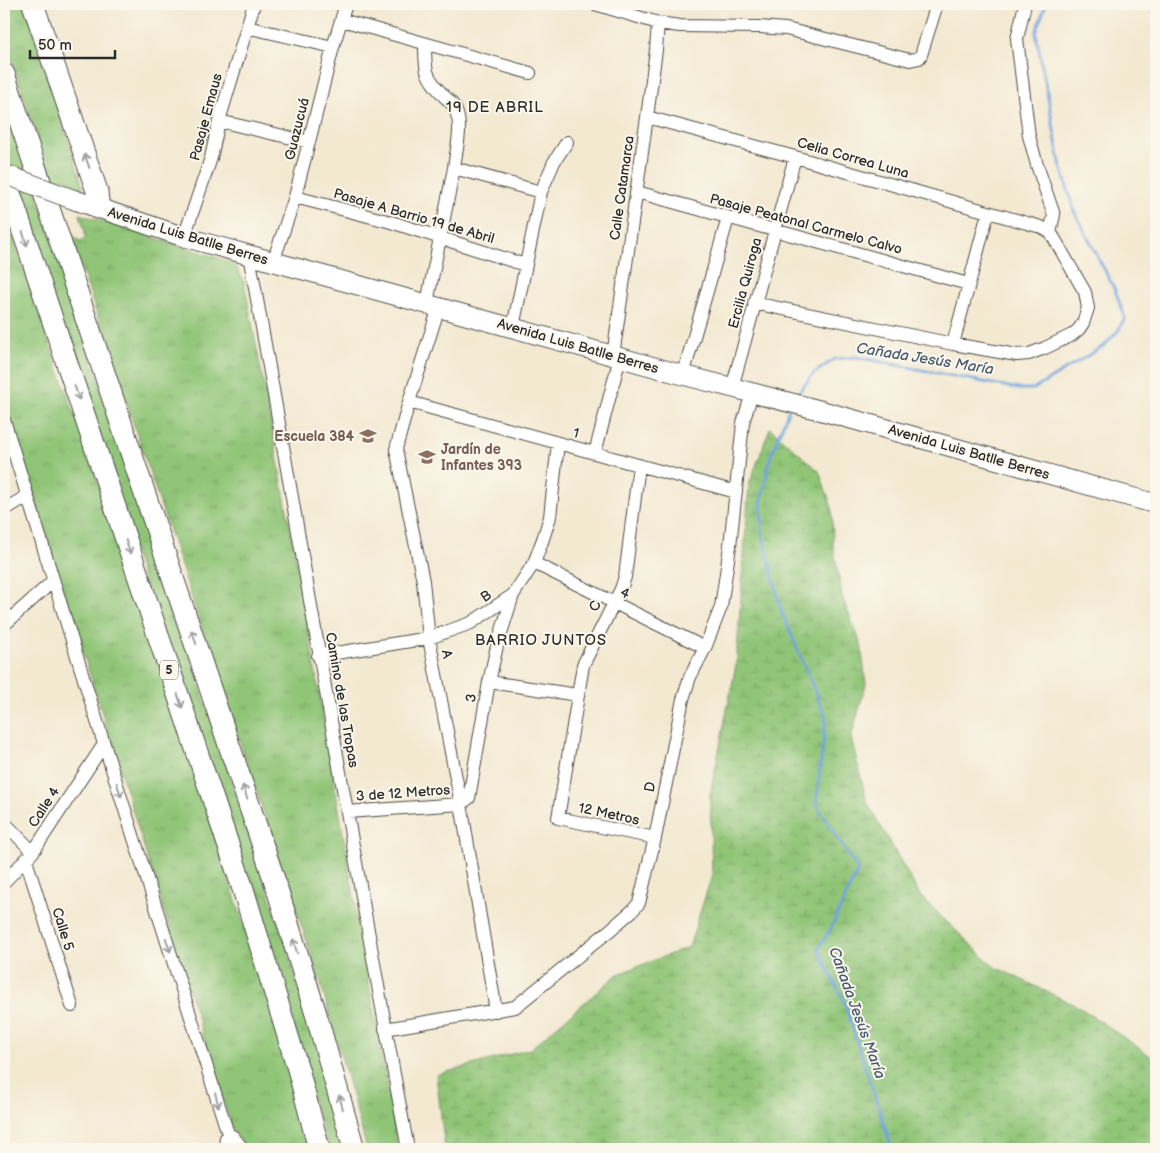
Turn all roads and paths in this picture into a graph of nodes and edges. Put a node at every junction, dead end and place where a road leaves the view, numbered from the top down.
1 (33, 4) edge
2 (254, 4) edge
3 (346, 4) edge
4 (599, 4) edge
5 (937, 4) edge
6 (1025, 4) edge
7 (342, 20) junction
8 (658, 24) junction
9 (247, 27) junction
10 (425, 44) junction
11 (333, 47) junction
12 (530, 73) dead end
13 (4, 74) edge
14 (647, 117) junction
15 (218, 121) junction
16 (309, 142) junction
17 (567, 142) dead end
18 (795, 157) junction
19 (454, 168) junction
20 (4, 175) edge
21 (541, 192) junction
22 (637, 192) junction
23 (294, 197) junction
24 (96, 208) junction
25 (988, 213) junction
26 (728, 218) junction
27 (774, 231) junction
28 (1050, 232) junction
29 (184, 237) junction
30 (440, 237) junction
31 (249, 255) junction
32 (273, 262) junction
33 (525, 265) junction
34 (968, 284) junction
35 (754, 303) junction
36 (433, 305) junction
37 (512, 327) junction
38 (953, 344) junction
39 (616, 356) junction
40 (683, 375) junction
41 (732, 388) junction
42 (752, 393) junction
43 (409, 402) junction
44 (4, 420) edge
45 (558, 443) junction
46 (595, 454) junction
47 (639, 465) junction
48 (736, 492) junction
49 (27, 496) junction
50 (1156, 504) edge
51 (4, 510) edge
52 (534, 563) junction
53 (53, 581) junction
54 (513, 596) junction
55 (614, 604) junction
56 (4, 625) edge
57 (429, 638) junction
58 (705, 648) junction
59 (318, 656) junction
60 (489, 682) junction
61 (578, 696) junction
62 (104, 744) junction
63 (461, 804) junction
64 (347, 812) junction
65 (558, 818) joint
66 (4, 822) edge
67 (655, 838) junction
68 (29, 856) junction
69 (4, 882) edge
70 (72, 1006) dead end
71 (496, 1011) junction
72 (385, 1029) junction
73 (233, 1145) edge
74 (319, 1149) edge
75 (354, 1149) edge
76 (408, 1149) edge

24 -> 1 highway
2 - 9 street, Pasaje Emaus
3 - 7 street, Guazucuá
4 - 8 street
5 - 8 street
6 - 28 street
7 - 10 street
7 - 11 street, Guazucuá
8 - 14 street, Calle Catamarca
9 - 11 street
9 - 15 street, Pasaje Emaus
10 - 12 street
10 - 19 street, A
11 - 16 street, Guazucuá
75 -> 13 highway
14 - 18 street, Celia Correa Luna
14 - 22 street, Calle Catamarca
15 - 16 street
15 - 29 street, Pasaje Emaus
16 - 23 street, Guazucuá
17 - 21 street
18 - 25 street, Celia Correa Luna
18 - 27 street, Ercilia Quiroga
19 - 21 street
19 - 30 street, A
20 - 24 main road, Avenida Luis Batlle Berres, bridge
20 -> 74 highway, 5
21 - 33 street
22 - 26 street, Pasaje Peatonal Carmelo Calvo
22 - 39 street, Calle Catamarca
23 - 30 street, Pasaje A Barrio 19 de Abril
23 - 32 street, Guazucuá
24 - 29 main road, Avenida Luis Batlle Berres
25 - 28 street, Celia Correa Luna
25 - 34 street
26 - 27 street, Pasaje Peatonal Carmelo Calvo
26 - 40 street
27 - 34 street, Pasaje Peatonal Carmelo Calvo
27 - 35 street, Ercilia Quiroga
28 - 38 street
29 - 31 main road, Avenida Luis Batlle Berres
30 - 33 street, Pasaje A Barrio 19 de Abril
30 - 36 street, A
31 - 32 main road, Avenida Luis Batlle Berres
31 - 59 street, Camino de las Tropas
32 - 36 main road, Avenida Luis Batlle Berres
33 - 37 street
34 - 38 street
35 - 38 street
35 - 41 street, Ercilia Quiroga
36 - 37 main road, Avenida Luis Batlle Berres
36 - 43 street, A
37 - 39 main road, Avenida Luis Batlle Berres
39 - 40 main road, Avenida Luis Batlle Berres
39 - 46 street, Calle Catamarca
40 - 41 main road, Avenida Luis Batlle Berres
41 - 42 main road, Avenida Luis Batlle Berres
42 - 48 street, D
42 - 50 main road, Avenida Luis Batlle Berres
43 - 45 street, 1
43 - 57 street, A
44 - 49 street
45 - 46 street, 1
45 - 52 street, B
46 - 47 street, 1
47 - 48 street, 1
47 - 55 street, C
48 - 58 street, D
49 - 51 street
49 - 53 street
52 - 54 street, B
52 - 55 street, 4
53 - 56 street
53 - 62 street
54 - 57 street, B
54 - 60 street, 3
55 - 58 street, 4
55 - 61 street, C
57 - 59 street, B
57 - 63 street, A
58 - 67 street, D
59 - 64 street, Camino de las Tropas
60 - 61 street
60 - 63 street, 3
61 - 65 street, C
62 - 68 street, Calle 4
62 -> 73 street
63 - 64 street, 3 de 12 Metros
63 - 71 street, A
64 - 72 street, Camino de las Tropas
65 - 67 street, 12 Metros
66 - 68 street, Calle 5
67 - 71 street, D
68 - 69 street, Calle 4
68 - 70 street, Calle 5
71 - 72 street, D
72 - 76 street, Camino de las Tropas

